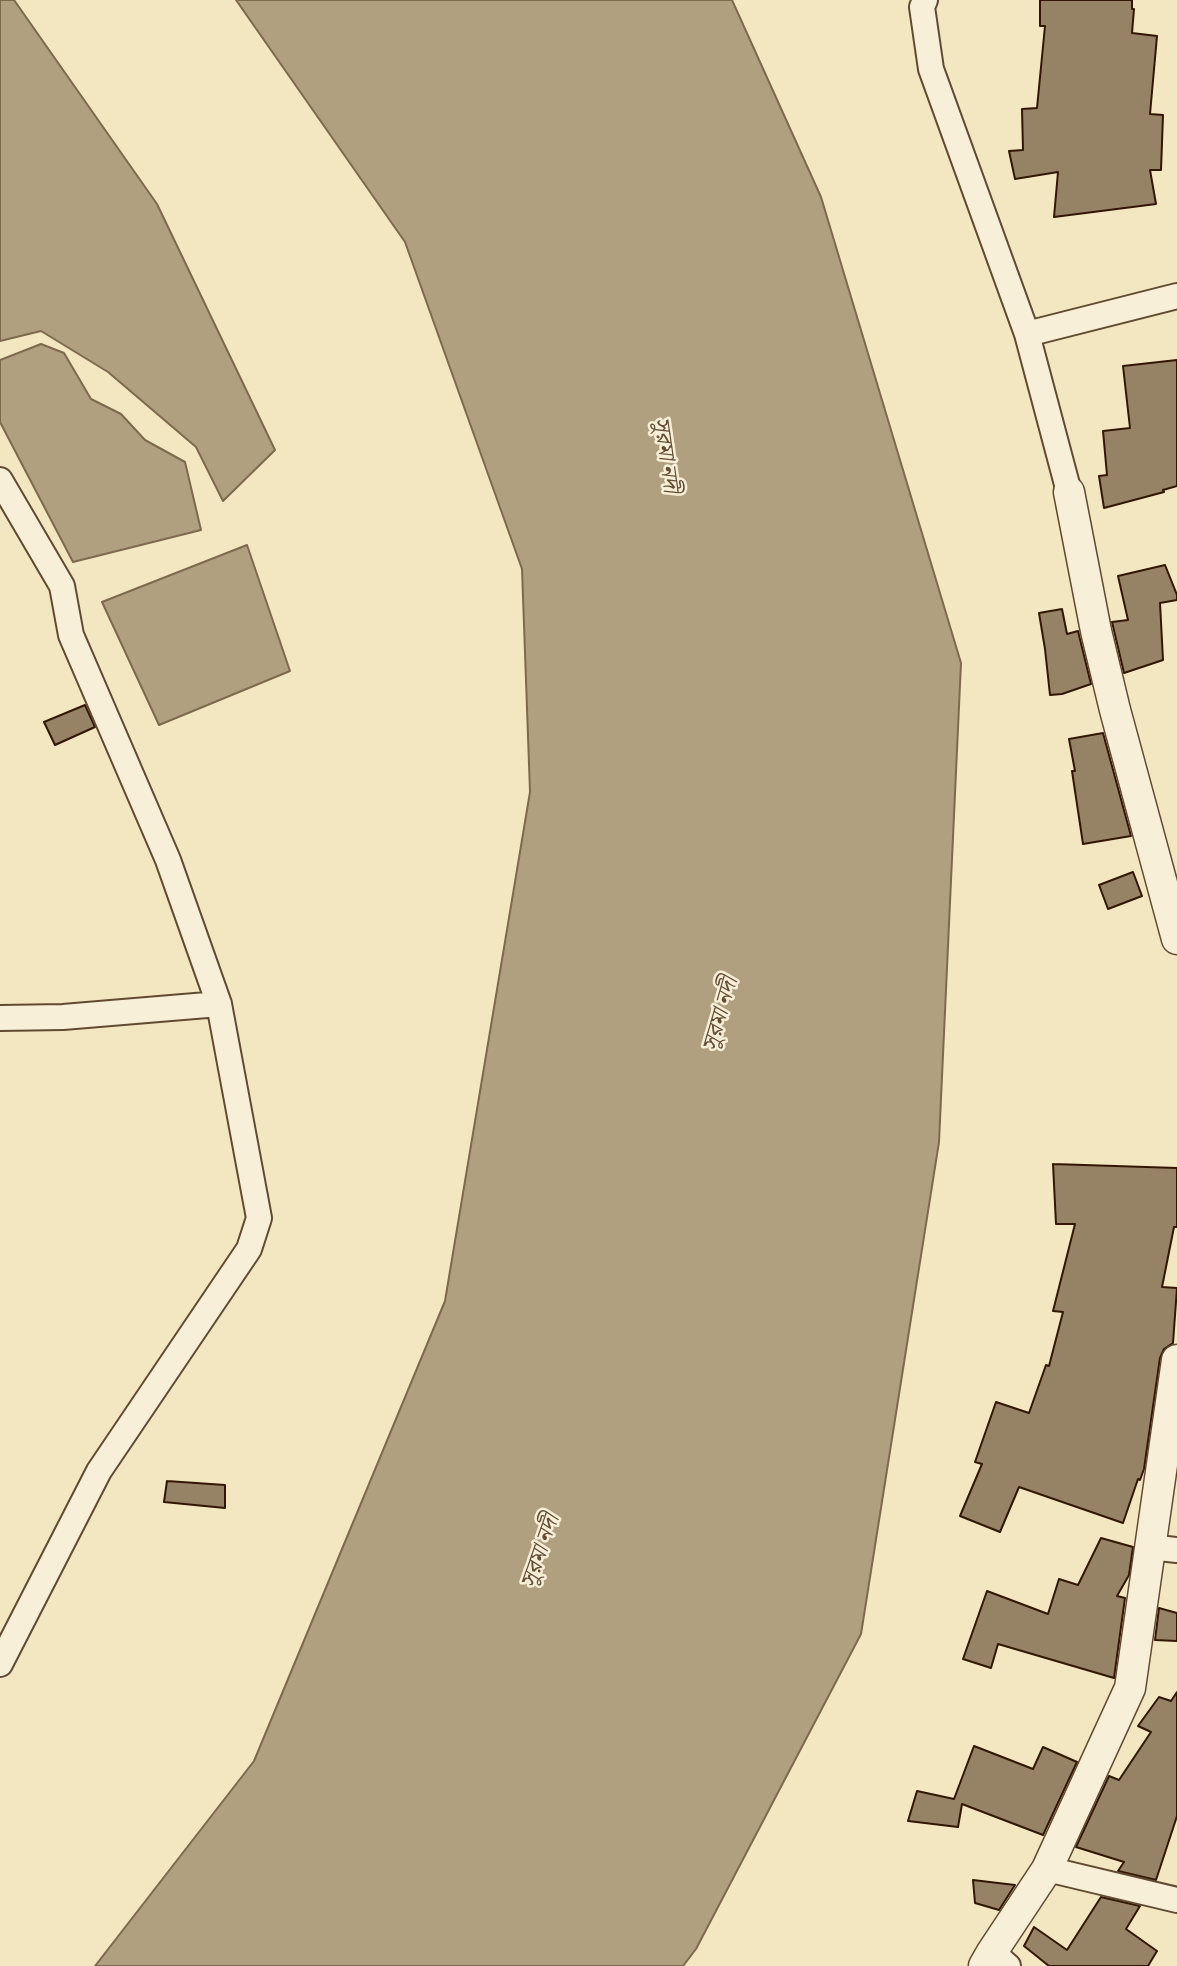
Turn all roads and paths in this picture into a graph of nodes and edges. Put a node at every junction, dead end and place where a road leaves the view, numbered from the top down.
1 (925, 0) edge
2 (1177, 296) edge
3 (1027, 334) junction
4 (0, 480) edge
5 (1069, 492) joint
6 (1177, 939) edge
7 (219, 1004) junction
8 (0, 1018) edge
9 (1177, 1360) edge
10 (1163, 1549) edge
11 (2, 1658) edge
12 (1047, 1869) junction
13 (1177, 1900) edge
14 (995, 1961) edge

1 - 3 street
2 - 3 street
3 - 5 street
4 - 7 street
5 - 6 street
7 - 8 street
7 - 11 street
9 - 10 street
10 - 12 street
12 - 13 street
12 - 14 street

